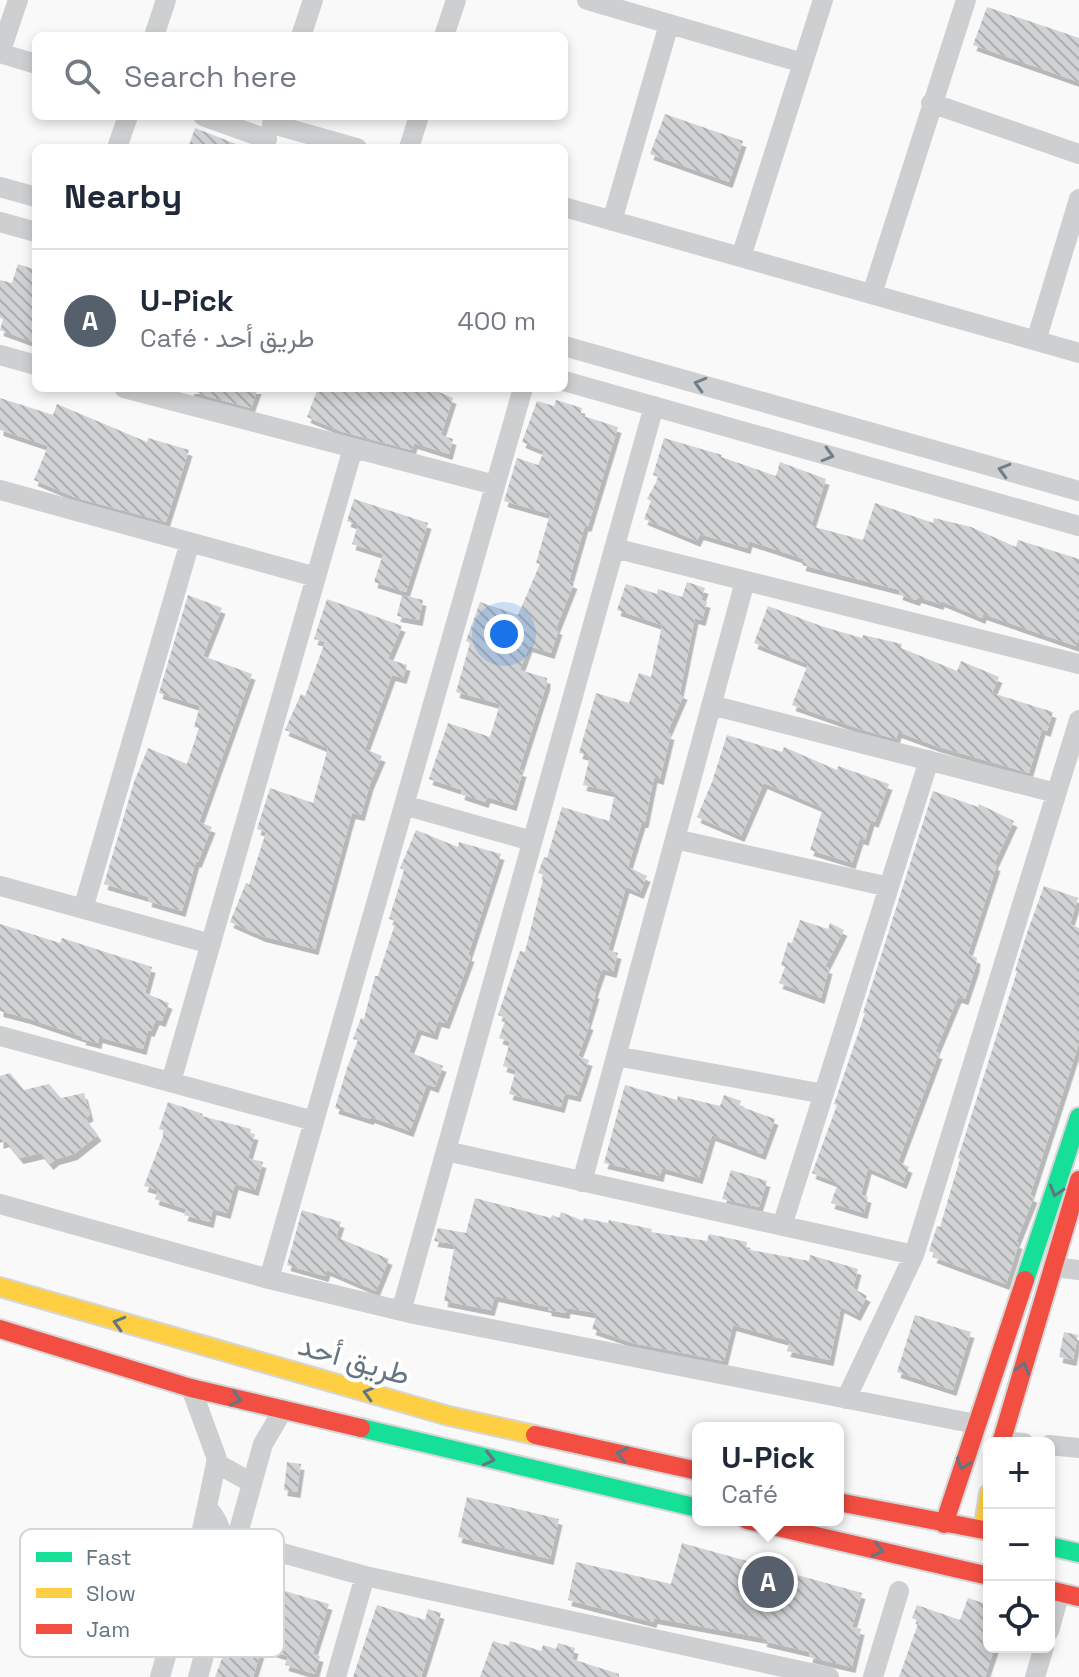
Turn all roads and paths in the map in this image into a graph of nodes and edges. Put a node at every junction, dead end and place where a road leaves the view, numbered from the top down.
1 (18, 0) edge
2 (166, 0) edge
3 (313, 0) edge
4 (456, 0) edge
5 (587, 0) edge
6 (823, 0) edge
7 (966, 0) edge
8 (669, 24) junction
9 (155, 32) edge
10 (302, 32) edge
11 (445, 32) edge
12 (0, 53) edge
13 (32, 63) edge
14 (803, 63) junction
15 (931, 103) junction
16 (127, 120) edge
17 (220, 120) edge
18 (418, 120) edge
19 (270, 132) edge
20 (118, 144) edge
21 (335, 144) edge
22 (410, 144) edge
23 (1079, 154) edge
24 (0, 187) edge
25 (32, 196) edge
26 (1079, 199) edge
27 (568, 208) edge
28 (612, 221) junction
29 (0, 222) edge
30 (32, 231) edge
31 (741, 257) junction
32 (872, 294) junction
33 (1036, 341) junction
34 (568, 347) edge
35 (1079, 353) edge
36 (0, 355) edge
37 (32, 364) edge
38 (568, 382) edge
39 (139, 392) edge
40 (522, 392) edge
41 (736, 394) junction
42 (654, 406) junction
43 (774, 440) junction
44 (353, 448) junction
45 (495, 485) junction
46 (0, 490) edge
47 (1079, 491) edge
48 (1079, 526) edge
49 (190, 542) junction
50 (614, 548) junction
51 (316, 577) junction
52 (745, 581) junction
53 (1079, 664) edge
54 (711, 705) junction
55 (1079, 720) edge
56 (929, 760) junction
57 (1056, 793) junction
58 (404, 805) junction
59 (675, 839) junction
60 (532, 841) junction
61 (0, 886) edge
62 (889, 887) junction
63 (83, 909) junction
64 (211, 944) junction
65 (0, 1036) edge
66 (616, 1056) junction
67 (171, 1082) junction
68 (824, 1094) junction
69 (1079, 1117) edge
70 (314, 1121) junction
71 (446, 1151) junction
72 (1079, 1180) edge
73 (582, 1182) junction
74 (0, 1204) edge
75 (782, 1226) junction
76 (914, 1255) junction
77 (1053, 1267) junction
78 (1079, 1270) edge
79 (269, 1279) junction
80 (0, 1287) edge
81 (398, 1310) junction
82 (0, 1329) edge
83 (191, 1388) junction
84 (846, 1399) junction
85 (283, 1410) junction
86 (976, 1424) junction
87 (1002, 1437) edge
88 (1055, 1446) edge
89 (1079, 1448) edge
90 (216, 1463) junction
91 (692, 1470) edge
92 (252, 1483) junction
93 (844, 1503) edge
94 (692, 1507) edge
95 (207, 1508) junction
96 (944, 1524) junction
97 (773, 1526) edge
98 (201, 1529) edge
99 (220, 1529) edge
100 (239, 1529) edge
101 (983, 1530) edge
102 (1055, 1547) edge
103 (284, 1553) edge
104 (1079, 1553) edge
105 (983, 1575) edge
106 (365, 1576) junction
107 (899, 1591) dead end
108 (1063, 1593) edge
109 (1055, 1615) edge
110 (1042, 1653) edge
111 (166, 1657) edge
112 (203, 1657) edge
113 (160, 1677) edge
114 (198, 1677) edge
115 (336, 1677) edge
116 (829, 1677) edge
117 (873, 1677) edge
118 (1035, 1677) edge

1 - 12 street
2 - 9 street
3 - 10 street
4 - 11 street
5 - 8 street
6 - 14 street
7 - 15 street
8 - 14 street
8 - 28 street
12 - 13 street
14 - 31 street
15 - 23 street
15 - 32 street
16 - 20 street
17 - 19 street
18 - 22 street
19 - 21 street
24 - 25 street
26 - 33 street
27 - 28 street
28 - 31 street
29 - 30 street
31 - 32 street
32 - 33 street
33 - 35 street
41 -> 34 street
36 - 37 street
38 - 42 street
39 - 44 street
40 - 45 street
41 - 43 street
47 -> 41 street
42 - 43 street
42 - 50 street
43 -> 48 street
44 - 45 street
44 - 51 street
45 - 58 street
46 - 49 street
49 - 51 street
49 - 63 street
50 - 52 street
50 - 60 street
51 - 64 street
52 - 53 street
52 - 54 street
54 - 56 street
54 - 59 street
55 - 57 street
56 - 57 street
56 - 62 street
57 - 76 street
58 - 60 street
58 - 70 street
59 - 62 street
59 - 66 street
60 - 71 street
61 - 63 street
62 - 68 street
63 - 64 street
64 - 67 street
65 - 67 street
66 - 68 street
66 - 73 street
67 - 70 street
68 - 75 street
69 -> 86 main road
70 - 79 street
71 - 73 street
71 - 81 street
72 - 77 main road
73 - 75 street
74 - 79 street
75 - 76 street
76 - 84 street
77 - 78 street
87 -> 77 main road
79 - 81 street
91 -> 80 main road, طريق أحد
81 - 84 street
82 - 83 main road, طريق أحد
83 -> 85 main road, طريق أحد
83 - 90 street
84 - 86 street
85 - 92 street
85 -> 94 main road, طريق أحد
86 -> 96 main road
88 - 89 street
90 - 92 street
90 - 95 street
92 - 100 street
93 - 96 main road
95 - 98 street
95 - 99 street
96 - 101 main road
97 -> 105 main road
102 - 104 main road
103 - 106 street
106 - 115 street
106 - 116 street
107 - 117 street
108 - 109 street
110 - 118 street
111 - 113 street
112 - 114 street

